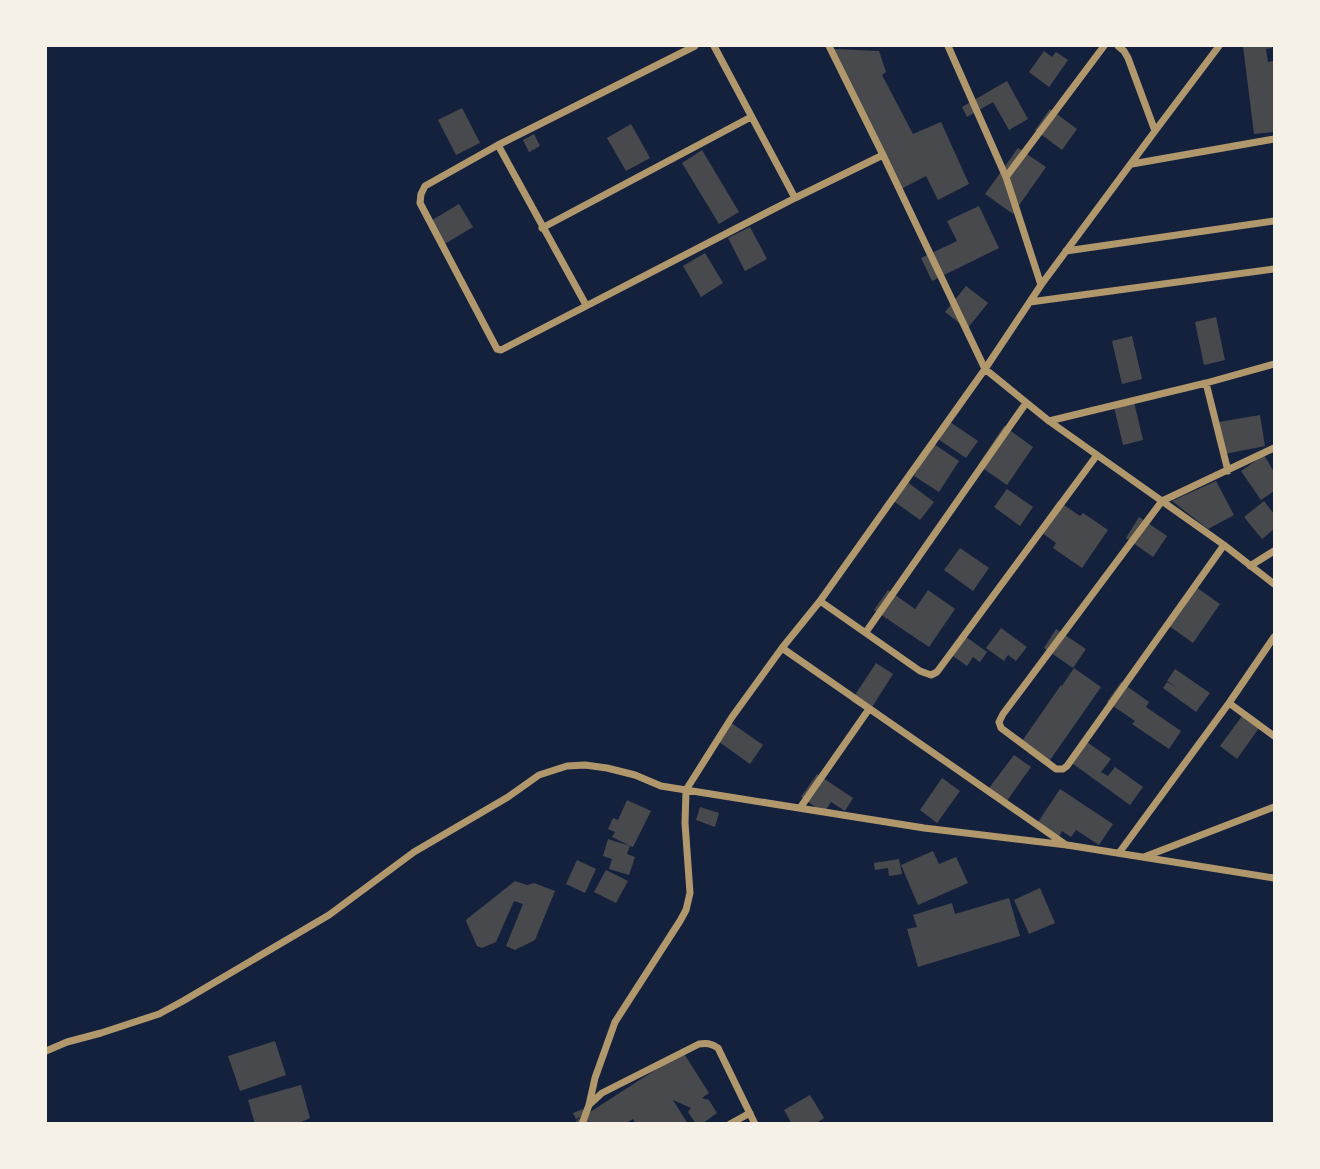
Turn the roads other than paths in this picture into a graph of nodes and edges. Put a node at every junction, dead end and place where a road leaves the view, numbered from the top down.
1 (695, 46) edge
2 (714, 46) edge
3 (829, 46) edge
4 (948, 46) edge
5 (1104, 46) edge
6 (1118, 46) edge
7 (1219, 46) edge
8 (751, 117) junction
9 (1155, 131) junction
10 (1275, 139) edge
11 (498, 145) junction
12 (884, 155) junction
13 (1131, 164) junction
14 (1006, 177) junction
15 (795, 198) junction
16 (1275, 221) edge
17 (542, 228) junction
18 (1066, 251) junction
19 (1275, 269) edge
20 (1041, 285) junction
21 (1030, 302) junction
22 (586, 305) junction
23 (1275, 364) edge
24 (985, 369) junction
25 (1206, 383) junction
26 (1026, 404) junction
27 (1049, 421) junction
28 (1275, 448) edge
29 (1097, 455) junction
30 (1228, 471) junction
31 (1162, 501) junction
32 (1224, 545) junction
33 (1275, 551) edge
34 (1250, 566) junction
35 (1275, 584) edge
36 (820, 601) junction
37 (866, 632) junction
38 (1275, 637) edge
39 (782, 648) junction
40 (1229, 703) junction
41 (869, 709) junction
42 (1275, 736) edge
43 (686, 790) junction
44 (1275, 807) edge
45 (800, 808) junction
46 (1068, 845) junction
47 (1119, 853) junction
48 (1144, 857) junction
49 (1275, 878) edge
50 (46, 1051) edge
51 (590, 1105) junction
52 (750, 1113) junction
53 (582, 1124) edge
54 (730, 1124) edge
55 (755, 1124) edge

1 - 11 street
2 - 8 street
3 - 12 street
4 - 14 street
5 - 14 street
6 - 9 street
7 - 9 street
8 - 15 street
8 - 17 street
9 - 13 street
10 - 13 street
11 - 17 street
11 - 22 street
12 - 15 street
12 - 24 street
13 - 18 street
14 - 20 street
15 - 22 street
16 - 18 street
17 - 22 street
18 - 20 street
19 - 21 street
20 - 21 street
21 - 24 street
23 - 25 street
24 - 26 street
24 - 36 street
25 - 27 street
25 - 30 street
26 - 27 street
26 - 37 street
27 - 29 street
28 - 30 street
29 - 31 street
29 - 37 street
30 - 31 street
31 - 32 street
31 - 32 street
32 - 34 street
33 - 34 street
34 - 35 street
36 - 37 street
36 - 39 street
38 - 40 street
39 - 41 street
39 - 43 street
40 - 42 street
40 - 47 street
41 - 45 street
41 - 46 street
43 - 45 street
43 - 50 street
43 - 51 street
44 - 48 street
45 - 46 street
46 - 47 street
47 - 48 street
48 - 49 street
51 - 52 street
51 - 53 street
52 - 54 street
52 - 55 street

